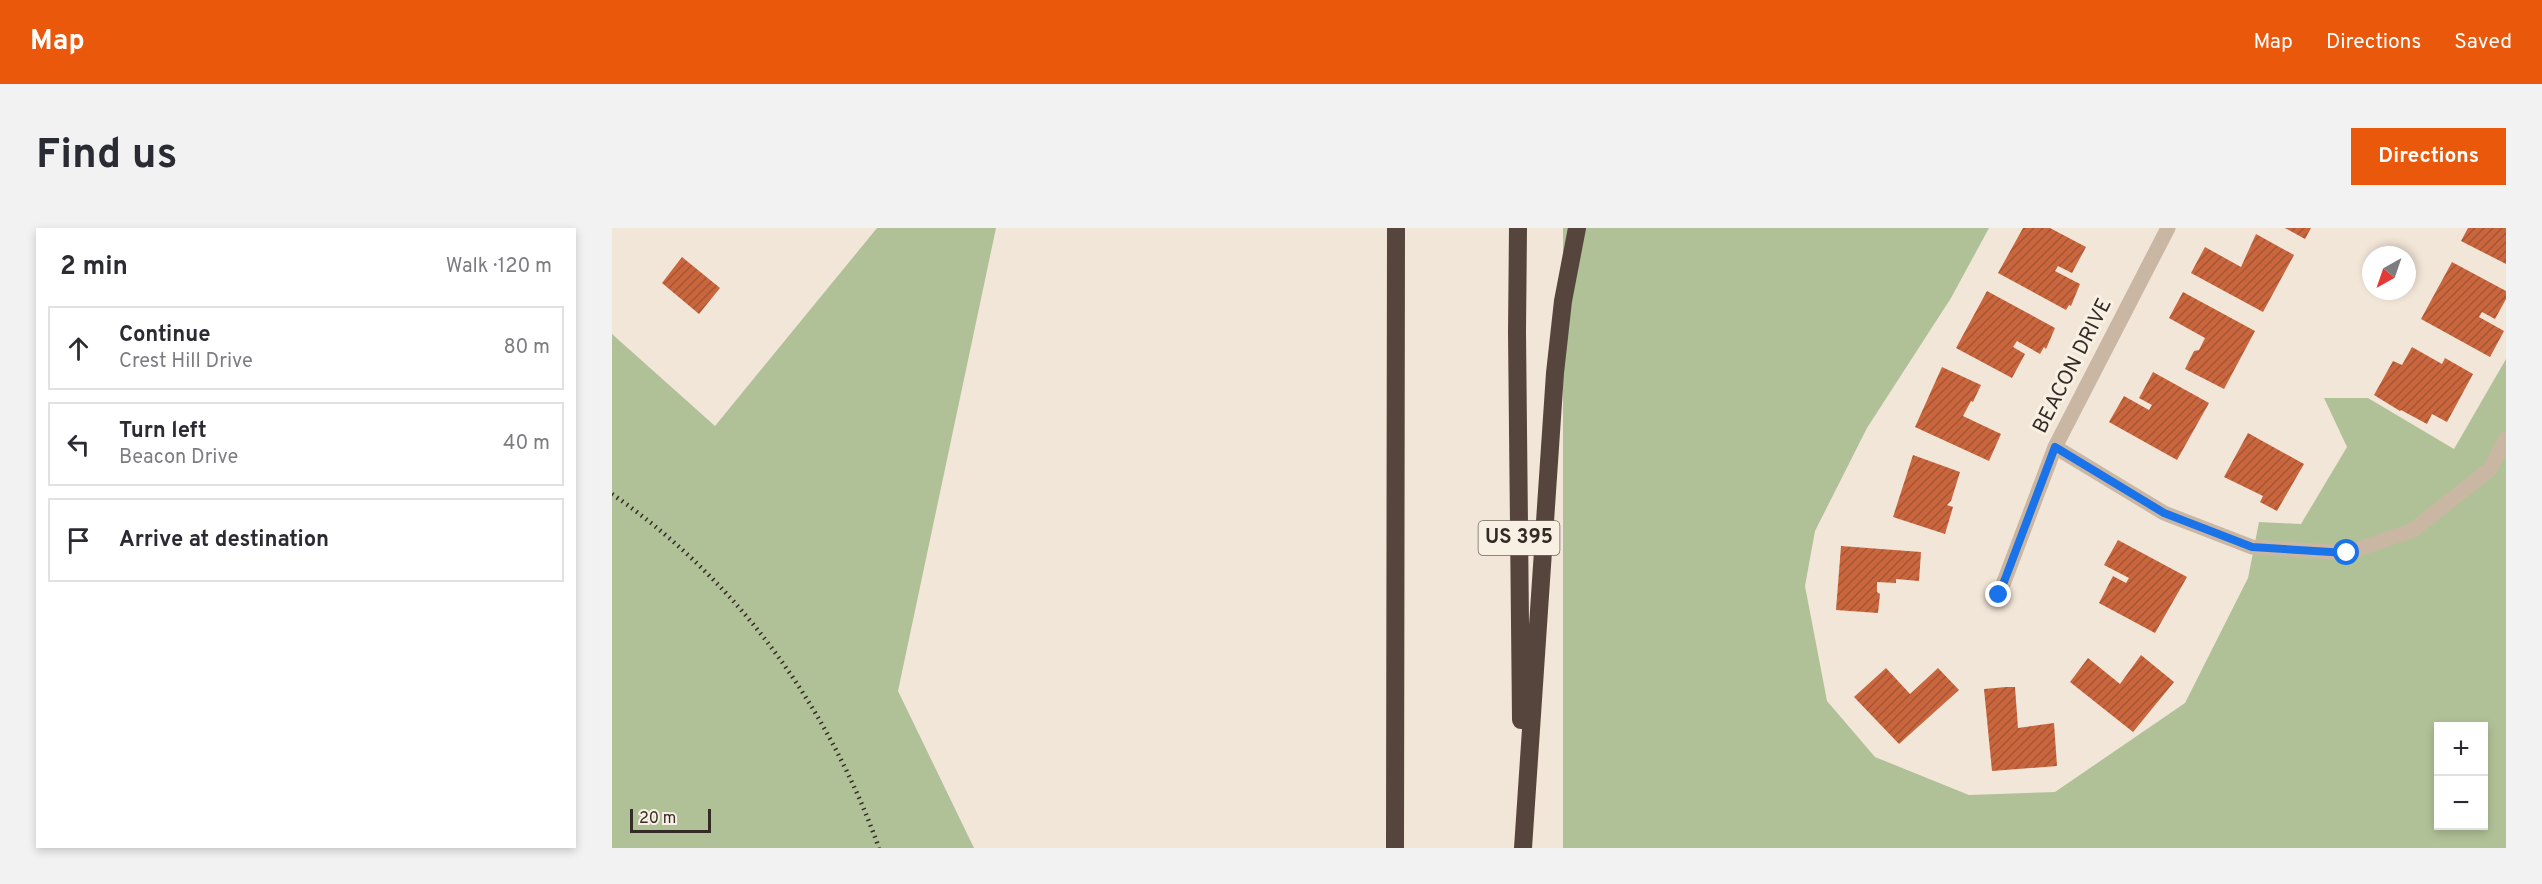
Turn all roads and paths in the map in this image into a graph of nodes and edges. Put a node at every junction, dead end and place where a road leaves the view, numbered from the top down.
1 (1396, 228) edge
2 (1518, 228) edge
3 (1577, 228) edge
4 (2168, 228) edge
5 (2506, 440) edge
6 (2055, 447) junction
7 (1999, 595) dead end
8 (1395, 848) edge
9 (1523, 848) edge

1 - 8 highway
2 - 9 highway, US 395
3 - 9 highway
4 - 6 street, BEACON DRIVE
5 - 6 street
6 - 7 street, BEACON DRIVE

